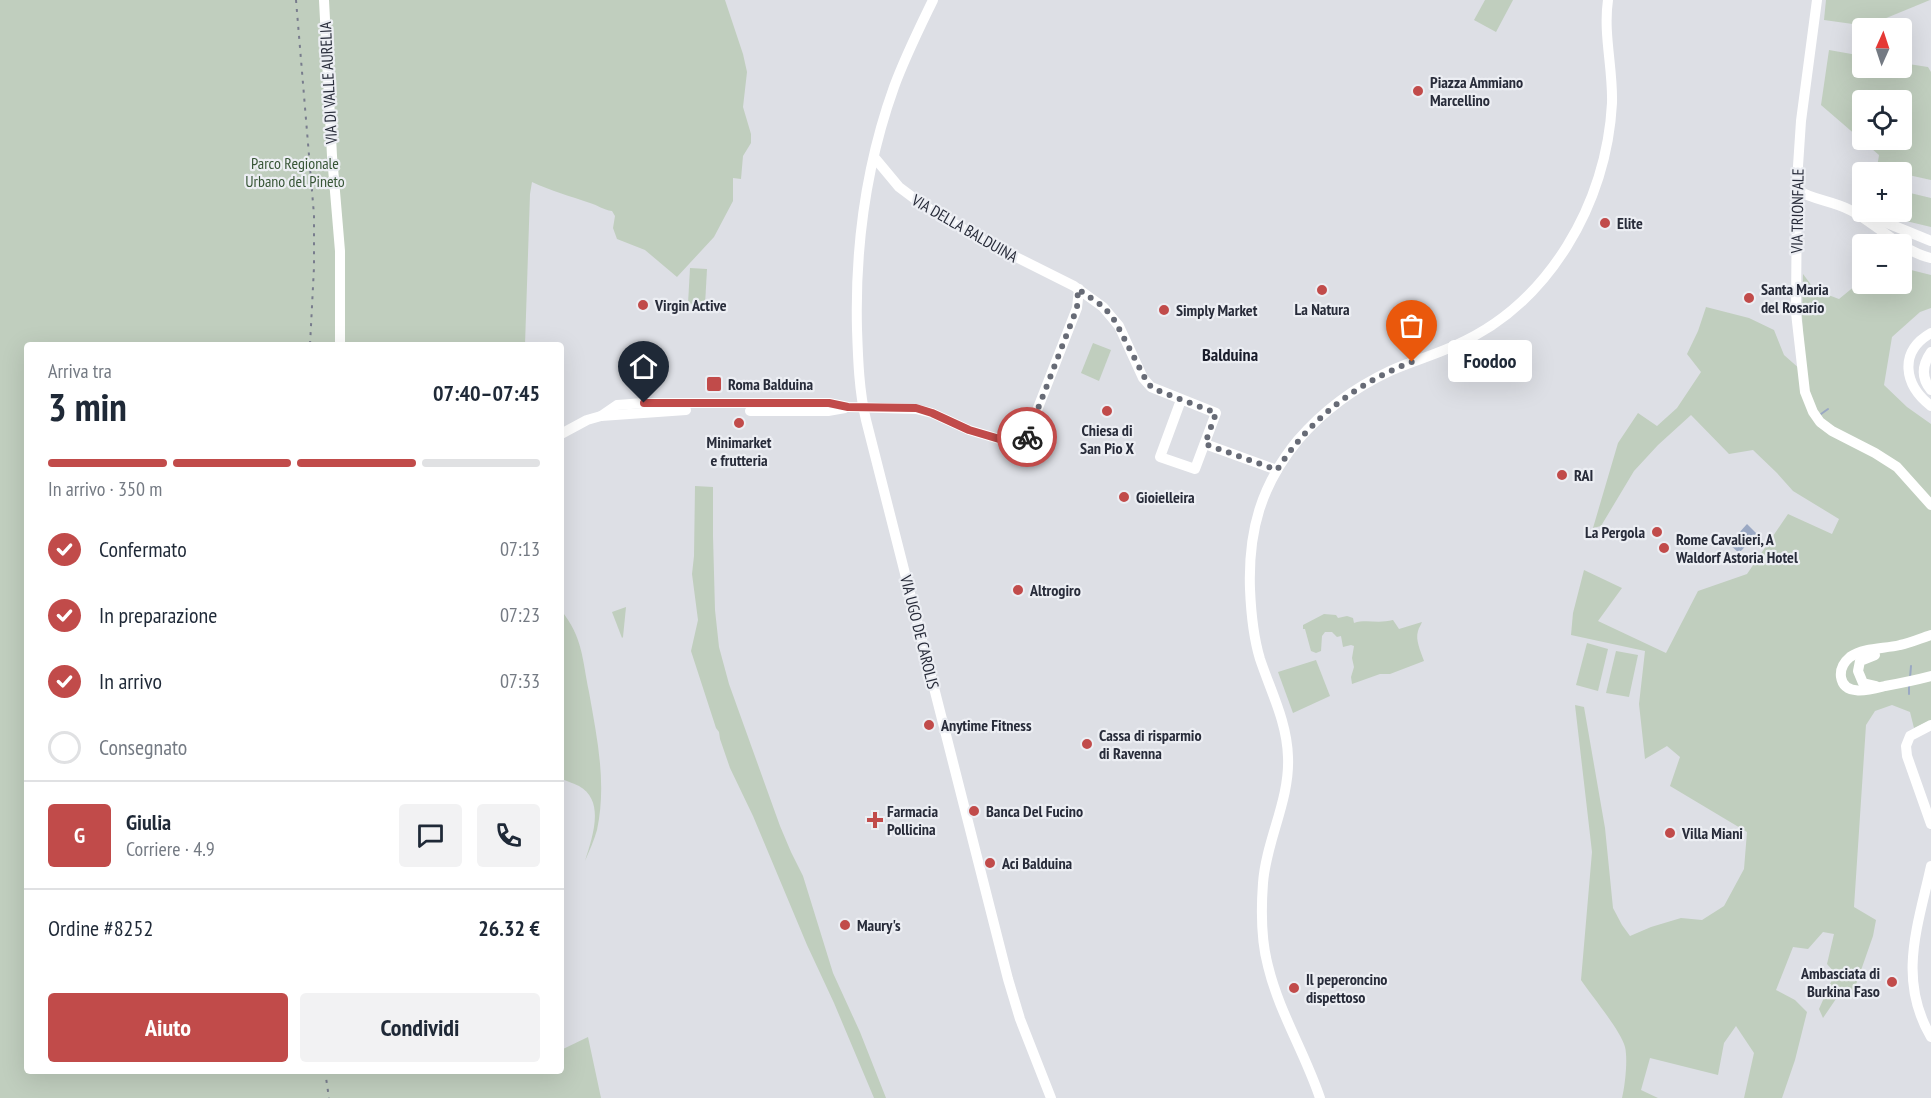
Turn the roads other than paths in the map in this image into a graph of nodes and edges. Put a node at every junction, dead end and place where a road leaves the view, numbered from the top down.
1 (324, 0) edge
2 (933, 0) edge
3 (1608, 0) edge
4 (1817, 0) edge
5 (874, 157) junction
6 (1797, 190) junction
7 (1852, 211) edge
8 (1870, 222) edge
9 (1882, 222) edge
10 (1931, 241) edge
11 (1931, 258) edge
12 (1078, 289) junction
13 (1931, 333) edge
14 (340, 342) edge
15 (1931, 351) edge
16 (1931, 390) edge
17 (1181, 400) junction
18 (863, 406) junction
19 (1931, 406) edge
20 (564, 432) edge
21 (1205, 444) junction
22 (1277, 470) junction
23 (1931, 505) edge
24 (1931, 635) edge
25 (1900, 645) junction
26 (1931, 676) edge
27 (1884, 686) junction
28 (1931, 725) edge
29 (1931, 824) edge
30 (1931, 866) edge
31 (1931, 1037) edge
32 (1051, 1098) edge
33 (1320, 1098) edge

1 - 14 street, VIA DI VALLE AURELIA
2 - 5 street
3 - 22 street
4 - 6 street, VIA TRIONFALE
5 - 12 street, VIA DELLA BALDUINA
5 - 18 street, VIA UGO DE CAROLIS
6 - 7 street
6 - 23 street, VIA TRIONFALE
8 - 11 street
9 - 10 street
12 - 17 street, VIA DELLA BALDUINA
12 - 18 street
13 - 19 street
15 - 16 street
17 - 21 street, VIA DELLA BALDUINA
17 - 21 street
18 - 20 street
18 - 32 street, VIA UGO DE CAROLIS
21 - 22 street
22 - 33 street
24 - 25 street
25 - 27 street
25 - 27 street
26 - 27 street
28 - 29 street
30 - 31 street

